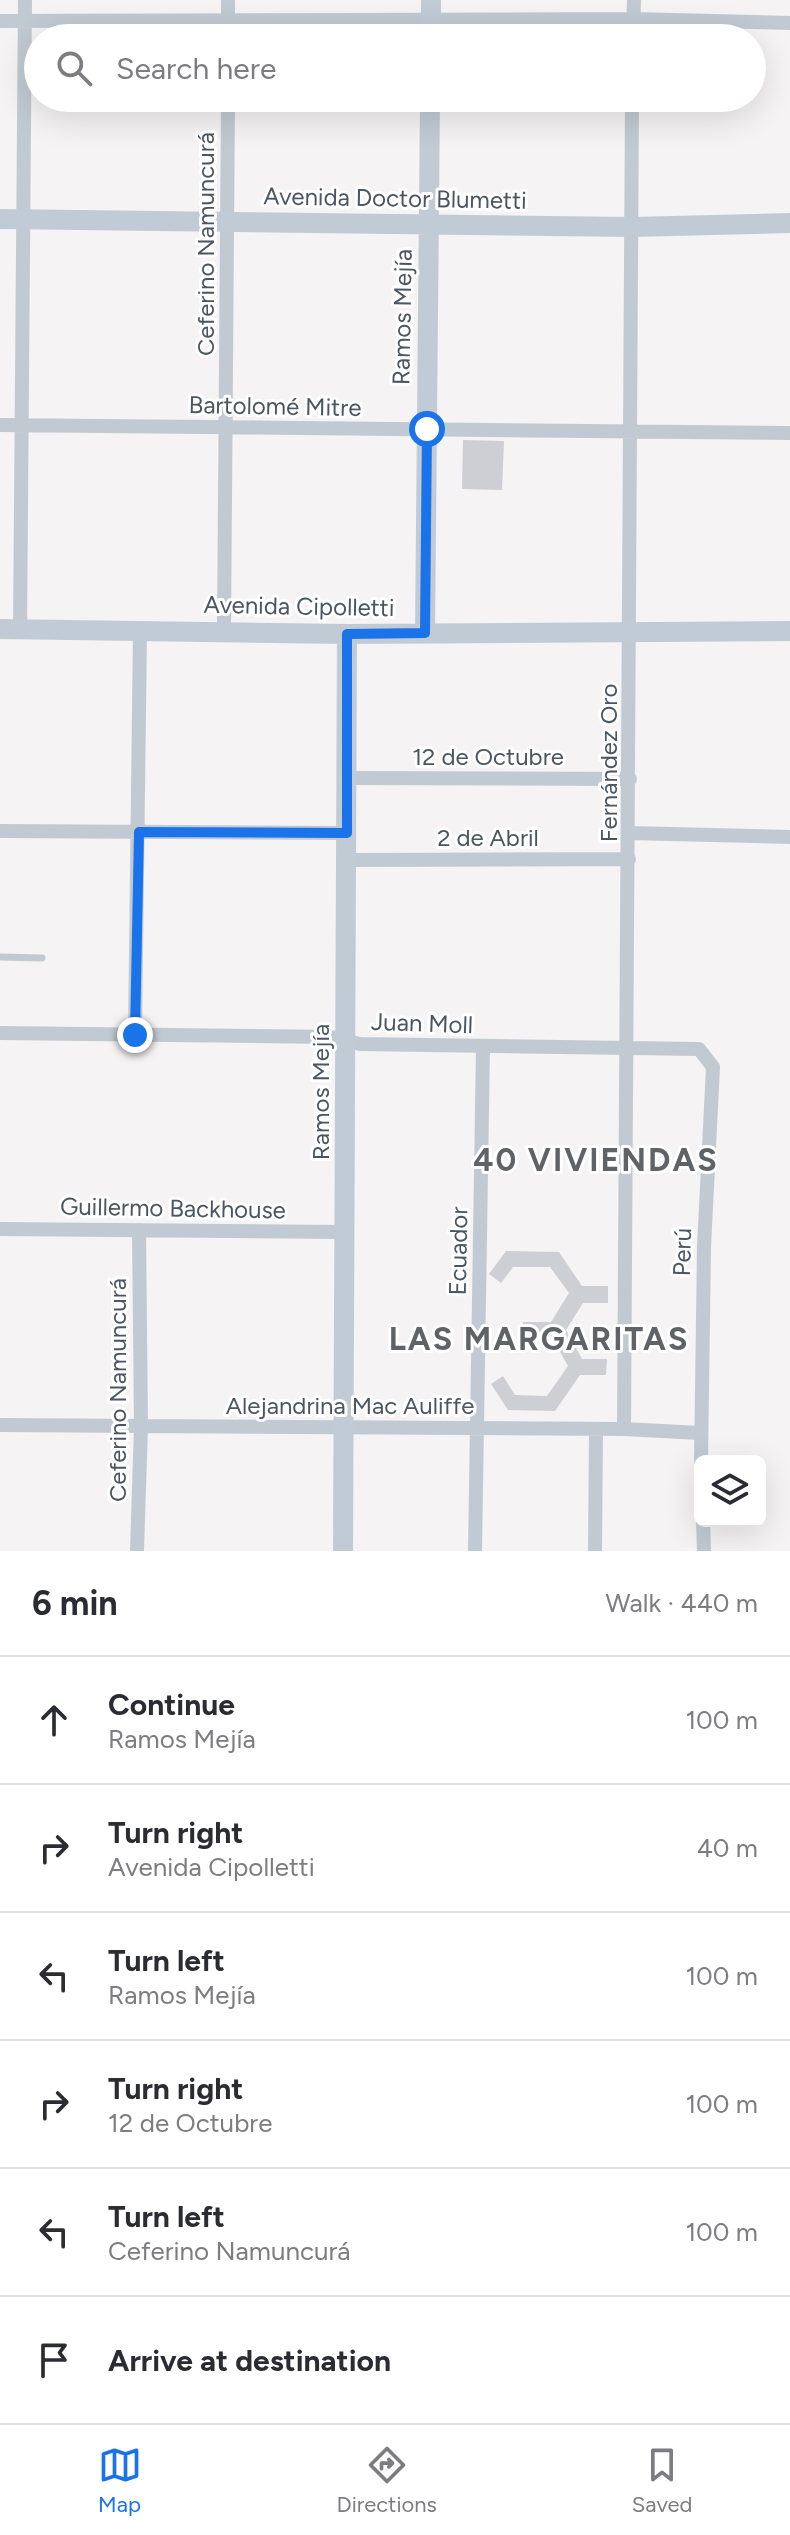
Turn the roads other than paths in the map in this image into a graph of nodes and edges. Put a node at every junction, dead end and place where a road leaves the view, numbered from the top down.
1 (25, 0) edge
2 (228, 0) edge
3 (634, 0) edge
4 (228, 19) junction
5 (431, 19) edge
6 (633, 19) junction
7 (0, 21) edge
8 (24, 21) junction
9 (790, 23) edge
10 (228, 24) edge
11 (633, 24) edge
12 (228, 112) edge
13 (430, 112) edge
14 (632, 112) edge
15 (0, 219) edge
16 (22, 219) junction
17 (227, 221) junction
18 (790, 223) edge
19 (429, 225) junction
20 (631, 227) junction
21 (0, 425) edge
22 (21, 425) junction
23 (226, 427) junction
24 (427, 429) junction
25 (631, 432) junction
26 (790, 433) edge
27 (10, 630) edge
28 (140, 630) junction
29 (224, 631) junction
30 (790, 631) edge
31 (631, 632) junction
32 (425, 633) junction
33 (347, 634) junction
34 (347, 778) junction
35 (630, 779) junction
36 (0, 831) edge
37 (139, 832) junction
38 (347, 833) junction
39 (629, 833) junction
40 (790, 837) edge
41 (629, 859) junction
42 (346, 860) junction
43 (0, 957) edge
44 (42, 958) dead end
45 (0, 1033) edge
46 (135, 1035) junction
47 (347, 1040) junction
48 (483, 1047) junction
49 (627, 1047) junction
50 (699, 1049) joint
51 (0, 1229) edge
52 (139, 1230) junction
53 (345, 1232) junction
54 (0, 1425) edge
55 (141, 1426) junction
56 (345, 1427) junction
57 (477, 1428) junction
58 (596, 1429) junction
59 (624, 1429) junction
60 (700, 1433) junction
61 (701, 1455) edge
62 (703, 1527) edge
63 (137, 1551) edge
64 (343, 1551) edge
65 (475, 1551) edge
66 (595, 1551) edge
67 (704, 1551) edge

1 - 8 street
2 - 4 street
3 - 6 street
4 - 5 street
4 - 8 street
4 - 10 street
5 - 6 street
6 - 9 street
6 - 11 street
7 - 8 street
8 - 16 street
12 - 17 street, Ceferino Namuncurá
13 - 19 street, Ramos Mejía
14 - 20 street, Fernández Oro
15 - 16 street, Avenida Doctor Blumetti
16 - 17 street, Avenida Doctor Blumetti
16 - 22 street
17 - 19 street, Avenida Doctor Blumetti
17 - 23 street, Ceferino Namuncurá
18 - 20 street, Avenida Doctor Blumetti
19 - 20 street, Avenida Doctor Blumetti
19 - 24 street, Ramos Mejía
20 - 25 street, Fernández Oro
21 - 22 street, Bartolomé Mitre
22 - 23 street, Bartolomé Mitre
22 - 27 street
23 - 24 street, Bartolomé Mitre
23 - 29 street, Ceferino Namuncurá
24 - 25 street, Bartolomé Mitre
24 - 32 street, Ramos Mejía
25 - 26 street, Bartolomé Mitre
25 - 31 street, Fernández Oro
27 - 28 street, Avenida Cipolletti
28 - 29 street, Avenida Cipolletti
28 - 37 street
29 - 33 street, Avenida Cipolletti
30 - 31 street, Avenida Cipolletti
31 - 32 street, Avenida Cipolletti
31 - 35 street, Fernández Oro
32 - 33 street, Avenida Cipolletti
33 - 34 street, Ramos Mejía
34 - 35 street, 12 de Octubre
34 - 38 street, Ramos Mejía
35 - 39 street, Fernández Oro
36 - 37 street
37 - 38 street
37 - 46 street
38 - 42 street, Ramos Mejía
39 - 40 street
39 - 41 street, Fernández Oro
41 - 42 street, 2 de Abril
41 - 49 street, Fernández Oro
42 - 47 street, Ramos Mejía
43 - 44 lane
45 - 46 street, Juan Moll
46 - 47 street, Juan Moll
47 - 48 street, Juan Moll
47 - 53 street, Ramos Mejía
48 - 49 street, Juan Moll
48 - 57 street, Ecuador
49 - 50 street, Juan Moll
49 - 59 street, Fernández Oro
50 - 60 street, Perú
51 - 52 street, Guillermo Backhouse
52 - 53 street, Guillermo Backhouse
52 - 55 street, Ceferino Namuncurá
53 - 56 street, Ramos Mejía
54 - 55 street, Alejandrina Mac Auliffe
55 - 56 street, Alejandrina Mac Auliffe
55 - 63 street, Ceferino Namuncurá
56 - 57 street, Alejandrina Mac Auliffe
56 - 64 street, Ramos Mejía
57 - 58 street, Alejandrina Mac Auliffe
57 - 65 street, Ecuador
58 - 59 street, Alejandrina Mac Auliffe
58 - 66 street
59 - 60 street, Alejandrina Mac Auliffe
60 - 61 street, Perú
62 - 67 street

